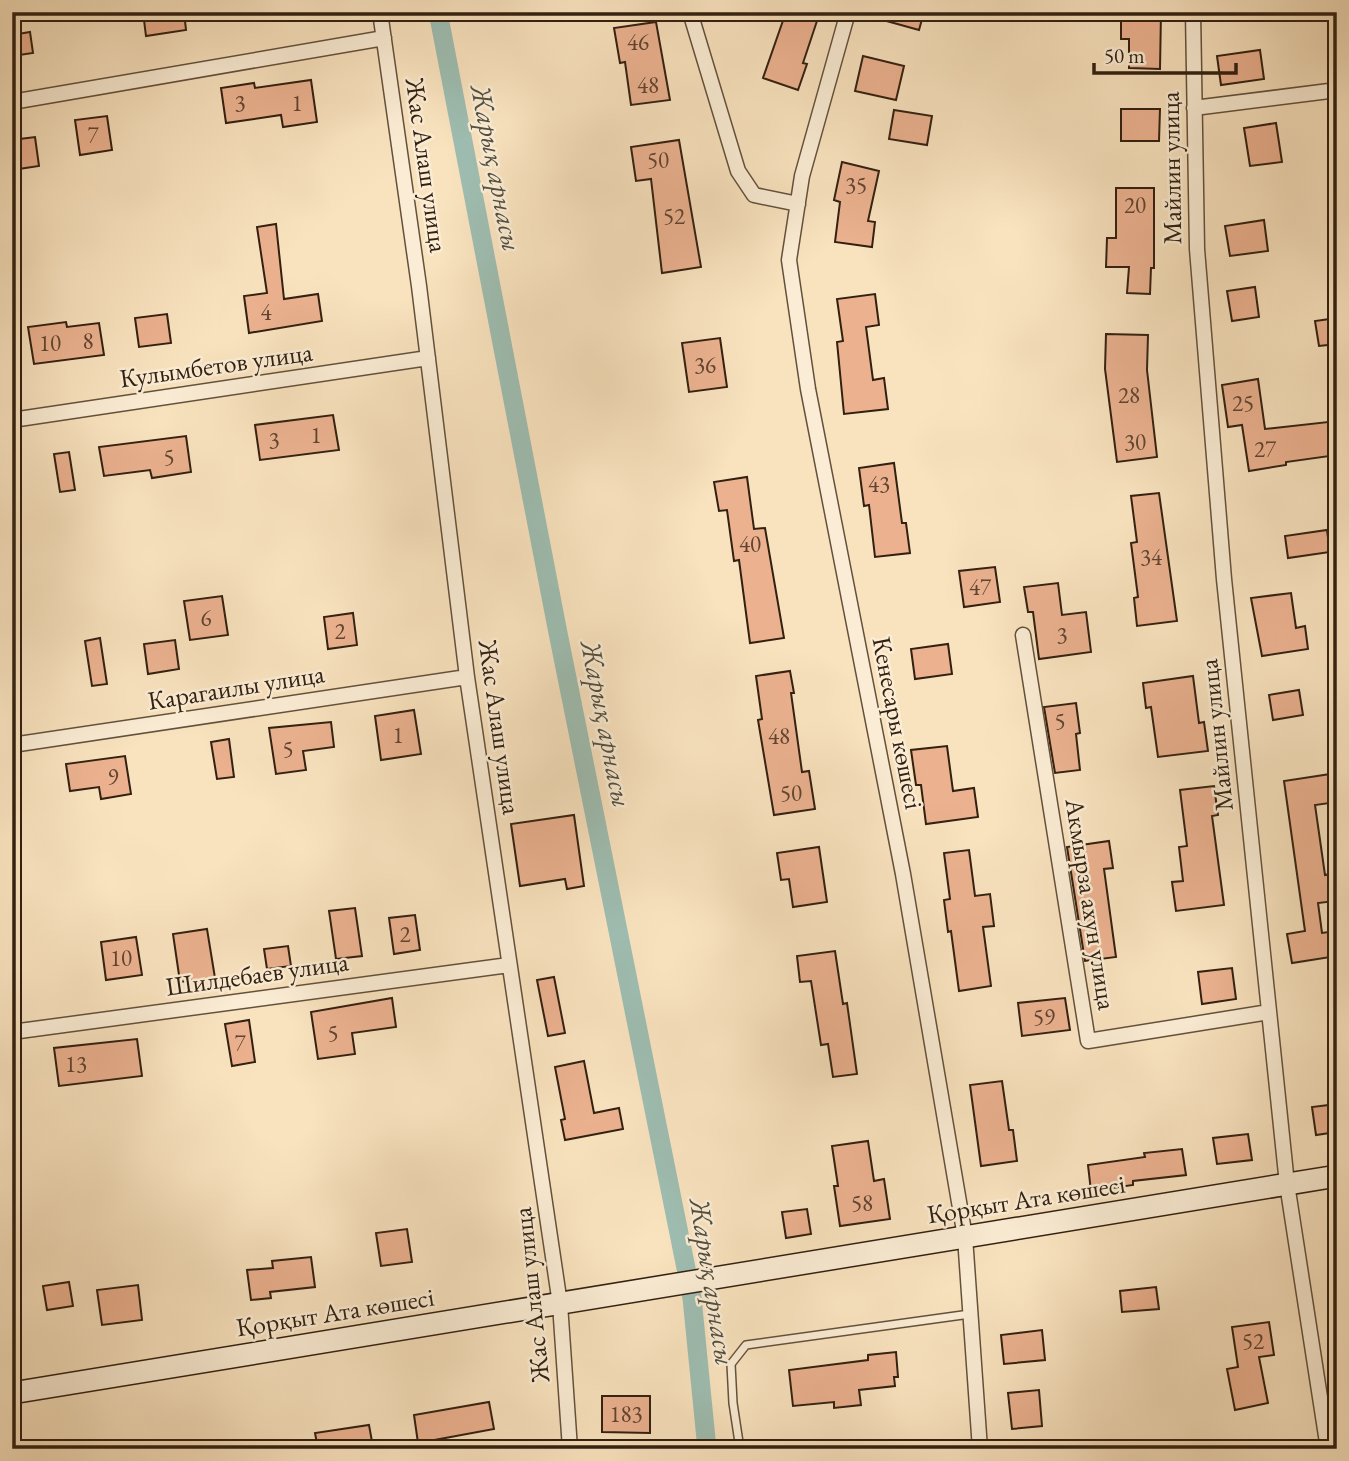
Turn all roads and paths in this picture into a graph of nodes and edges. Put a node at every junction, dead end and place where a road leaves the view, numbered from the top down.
1 (380, 12) edge
2 (690, 12) edge
3 (848, 12) edge
4 (1193, 12) edge
5 (384, 38) junction
6 (1337, 90) edge
7 (12, 102) edge
8 (1195, 108) junction
9 (798, 204) junction
10 (428, 358) junction
11 (12, 420) edge
12 (1023, 635) dead end
13 (467, 677) junction
14 (12, 746) edge
15 (509, 965) junction
16 (1269, 1012) junction
17 (12, 1032) edge
18 (1337, 1176) edge
19 (1287, 1184) junction
20 (965, 1237) junction
21 (561, 1304) junction
22 (971, 1314) junction
23 (12, 1393) edge
24 (570, 1449) edge
25 (740, 1449) edge
26 (980, 1449) edge
27 (1328, 1449) edge

1 - 5 street, Жас Алаш улица
2 - 9 street
3 - 9 street, Кенесары көшесі
4 - 8 street, Майлин улица
5 - 7 street
5 - 10 street, Жас Алаш улица
6 - 8 street
8 - 16 street, Майлин улица
9 - 20 street, Кенесары көшесі
10 - 11 street, Кулымбетов улица
10 - 13 street, Жас Алаш улица
12 - 16 street, Акмырза ахун улица
13 - 14 street, Карагаилы улица
13 - 15 street, Жас Алаш улица
15 - 17 street, Шилдебаев улица
15 - 21 street, Жас Алаш улица
16 - 19 street, Майлин улица
18 - 19 main road, Қорқыт Ата көшесі
19 - 20 main road, Қорқыт Ата көшесі
19 - 27 street, Майлин улица
20 - 21 main road, Қорқыт Ата көшесі
20 - 22 street, Кенесары көшесі
21 - 23 main road, Қорқыт Ата көшесі
21 - 24 street, Жас Алаш улица
22 - 25 lane
22 - 26 street, Кенесары көшесі

